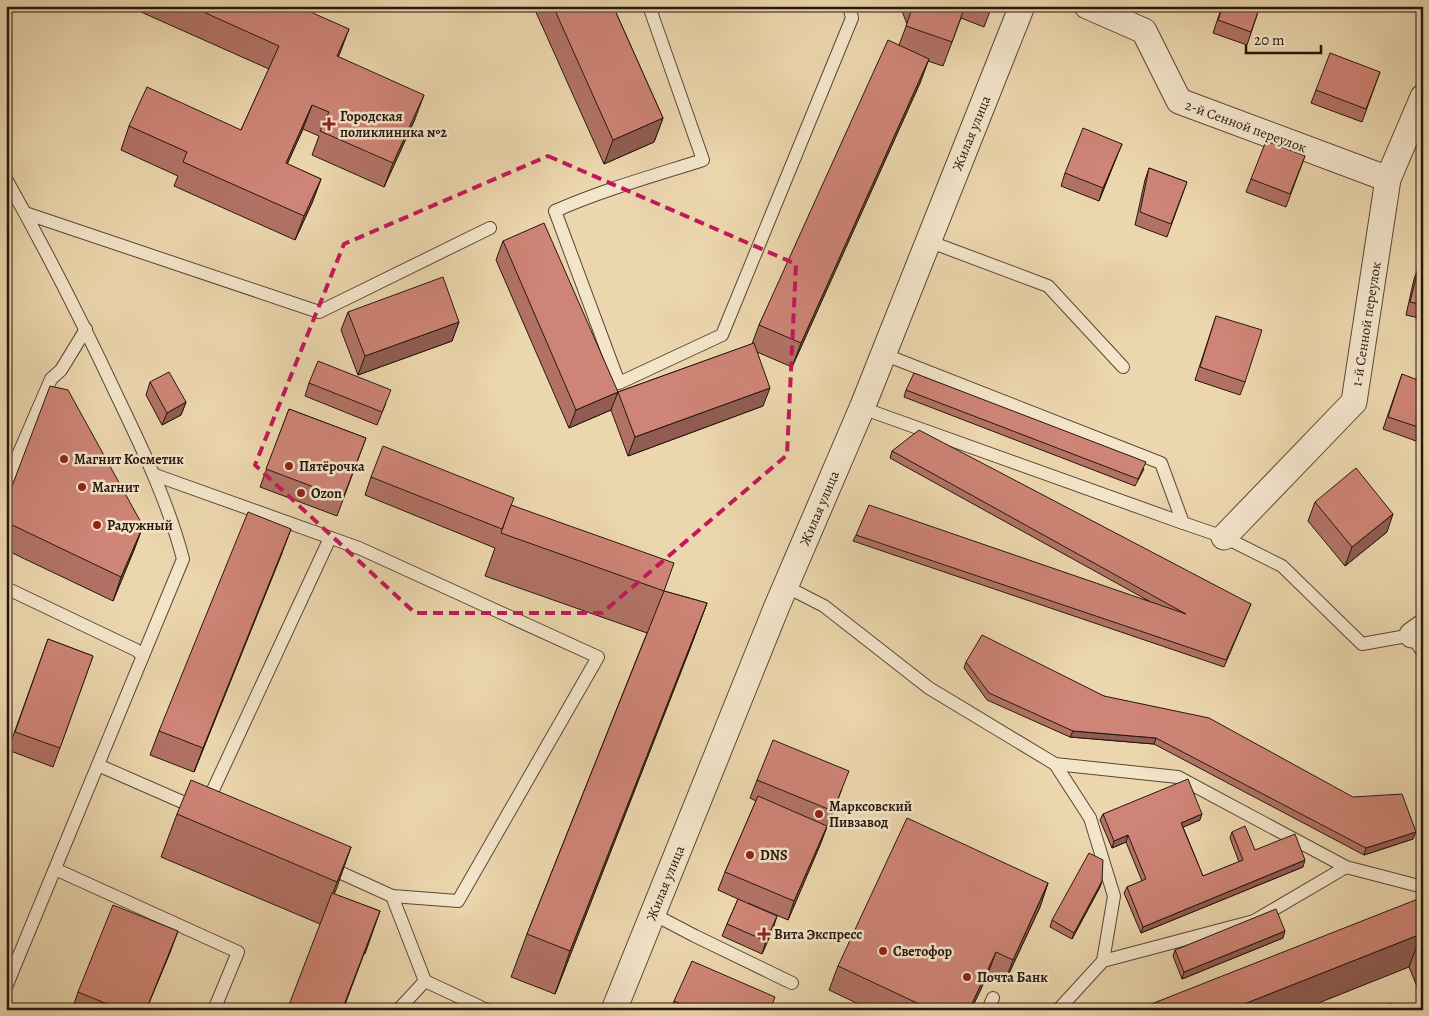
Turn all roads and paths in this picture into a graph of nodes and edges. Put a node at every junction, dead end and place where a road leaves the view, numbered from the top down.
1 (649, 6) edge
2 (849, 6) edge
3 (1022, 6) edge
4 (1088, 6) edge
5 (1423, 97) edge
6 (6, 178) edge
7 (1388, 179) junction
8 (26, 213) junction
9 (490, 228) dead end
10 (928, 241) junction
11 (86, 329) junction
12 (883, 354) junction
13 (1123, 367) dead end
14 (862, 408) junction
15 (155, 475) junction
16 (6, 483) edge
17 (1183, 523) junction
18 (1224, 536) junction
19 (330, 538) junction
20 (785, 586) junction
21 (6, 588) edge
22 (1419, 638) edge
23 (143, 656) junction
24 (1055, 764) junction
25 (98, 766) junction
26 (320, 863) edge
27 (1346, 867) junction
28 (55, 869) junction
29 (1423, 886) edge
30 (392, 896) junction
31 (653, 914) junction
32 (1103, 961) junction
33 (10, 965) edge
34 (425, 981) junction
35 (792, 983) dead end
36 (6, 987) edge
37 (214, 1010) edge
38 (398, 1010) edge
39 (487, 1010) edge
40 (614, 1010) edge
41 (1058, 1010) edge

1 - 2 lane
3 - 10 street, Жилая улица
4 - 7 street, 2-й Сенной переулок
5 - 7 street, 1-й Сенной переулок
6 - 8 lane
7 - 18 street, 1-й Сенной переулок
8 - 9 lane
8 - 11 lane
10 - 12 street, Жилая улица
10 - 13 lane
11 - 15 lane
11 - 16 lane
12 - 14 street, Жилая улица
12 - 17 lane
14 - 17 lane
14 - 20 street, Жилая улица
15 - 19 lane
15 - 23 lane
17 - 18 lane
18 - 22 lane
19 - 25 lane
19 - 30 lane
20 - 24 lane
20 - 31 street, Жилая улица
21 - 23 lane
23 - 25 lane
24 - 27 lane
24 - 32 lane
25 - 28 lane
26 - 30 lane
27 - 29 lane
27 - 32 lane
28 - 33 lane
28 - 37 lane
30 - 34 lane
31 - 35 lane
31 - 40 street, Жилая улица
32 - 41 lane
33 - 36 lane
34 - 38 lane
34 - 39 lane

